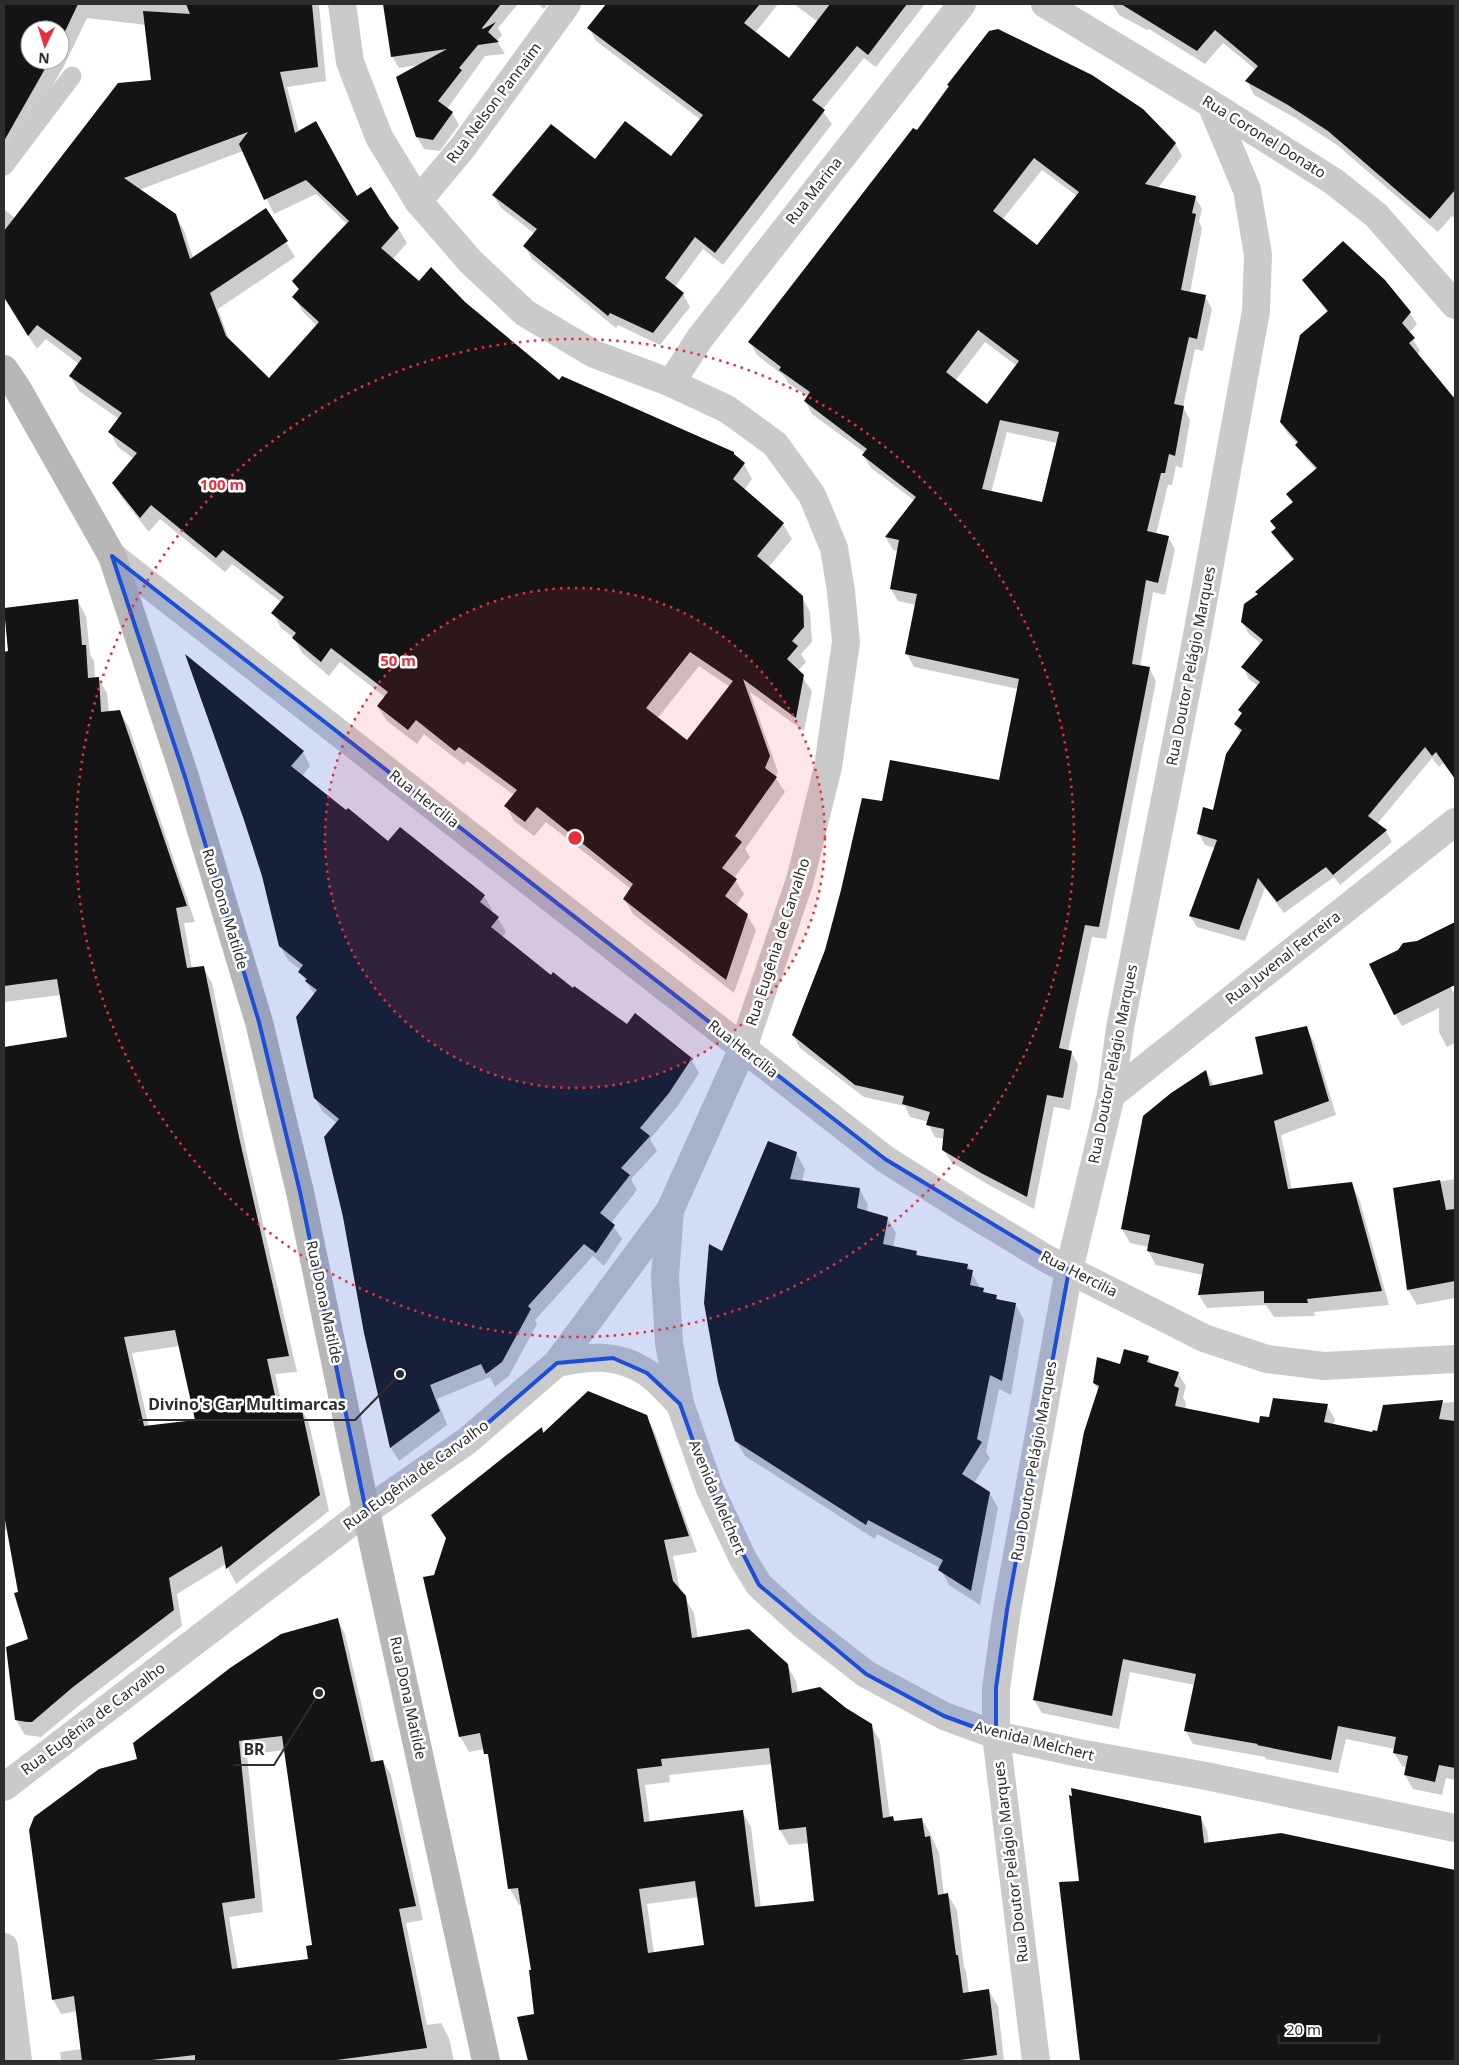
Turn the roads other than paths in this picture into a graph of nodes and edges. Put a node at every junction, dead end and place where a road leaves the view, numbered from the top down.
1 (342, 4) edge
2 (567, 4) edge
3 (962, 4) edge
4 (1045, 4) edge
5 (72, 76) dead end
6 (1212, 104) junction
7 (4, 166) edge
8 (418, 201) junction
9 (1455, 305) edge
10 (671, 383) junction
11 (8, 385) edge
12 (112, 556) junction
13 (1455, 822) edge
14 (743, 1048) junction
15 (1110, 1095) junction
16 (670, 1210) junction
17 (1069, 1270) junction
18 (1455, 1359) edge
19 (557, 1363) junction
20 (680, 1404) junction
21 (366, 1511) junction
22 (996, 1735) junction
23 (4, 1787) edge
24 (1455, 1828) edge
25 (4, 1947) edge
26 (18, 2061) edge
27 (486, 2061) edge
28 (1036, 2061) edge

1 - 8 street, Rua Eugênia de Carvalho
2 - 8 street, Rua Nelson Pannaim
3 - 10 street, Rua Marina
4 - 6 street, Rua Coronel Donato
5 - 7 lane
6 - 9 street, Rua Coronel Donato
6 - 15 street, Rua Doutor Pelágio Marques
8 - 10 street, Rua Eugênia de Carvalho
10 - 14 street, Rua Eugênia de Carvalho
11 - 12 street, Rua Dona Matilde
12 - 14 street, Rua Hercilia
12 - 21 street, Rua Dona Matilde
13 - 15 street, Rua Juvenal Ferreira
14 - 16 street, Rua Eugênia de Carvalho
14 - 17 street, Rua Hercilia
15 - 17 street, Rua Doutor Pelágio Marques
16 - 19 street, Rua Eugênia de Carvalho
16 - 20 street, Avenida Melchert
17 - 18 street, Rua Hercilia
17 - 22 street, Rua Doutor Pelágio Marques
19 - 20 street, Avenida Melchert
19 - 21 street, Rua Eugênia de Carvalho
20 - 22 street, Avenida Melchert
21 - 23 street, Rua Eugênia de Carvalho
21 - 27 street, Rua Dona Matilde
22 - 24 street, Avenida Melchert
22 - 28 street, Rua Doutor Pelágio Marques
25 - 26 street

